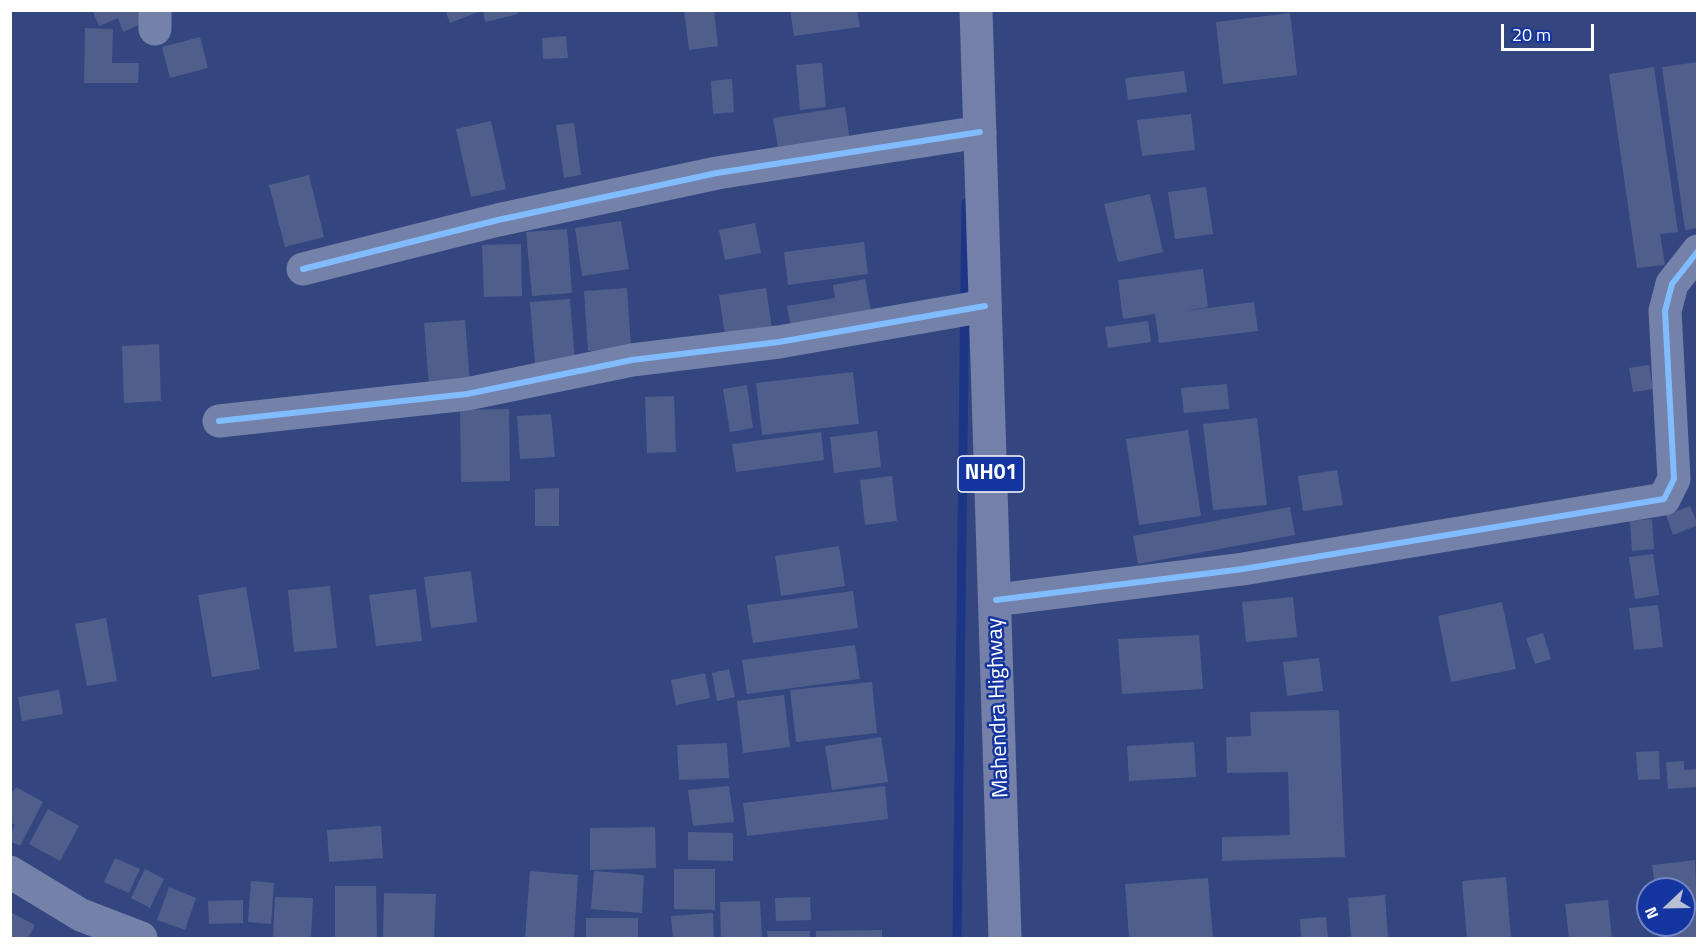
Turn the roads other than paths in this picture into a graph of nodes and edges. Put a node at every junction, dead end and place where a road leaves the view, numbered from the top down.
1 (976, 10) edge
2 (980, 132) junction
3 (1698, 251) edge
4 (303, 268) dead end
5 (985, 306) junction
6 (219, 421) dead end
7 (996, 600) junction
8 (10, 872) edge
9 (141, 939) edge
10 (1005, 939) edge

1 - 2 highway, Mahendra Highway / NH01
2 - 4 street
2 - 5 highway, Mahendra Highway / NH01
3 - 7 street
5 - 6 street
5 - 7 highway, Mahendra Highway / NH01
7 - 10 highway, Mahendra Highway / NH01
8 - 9 street

